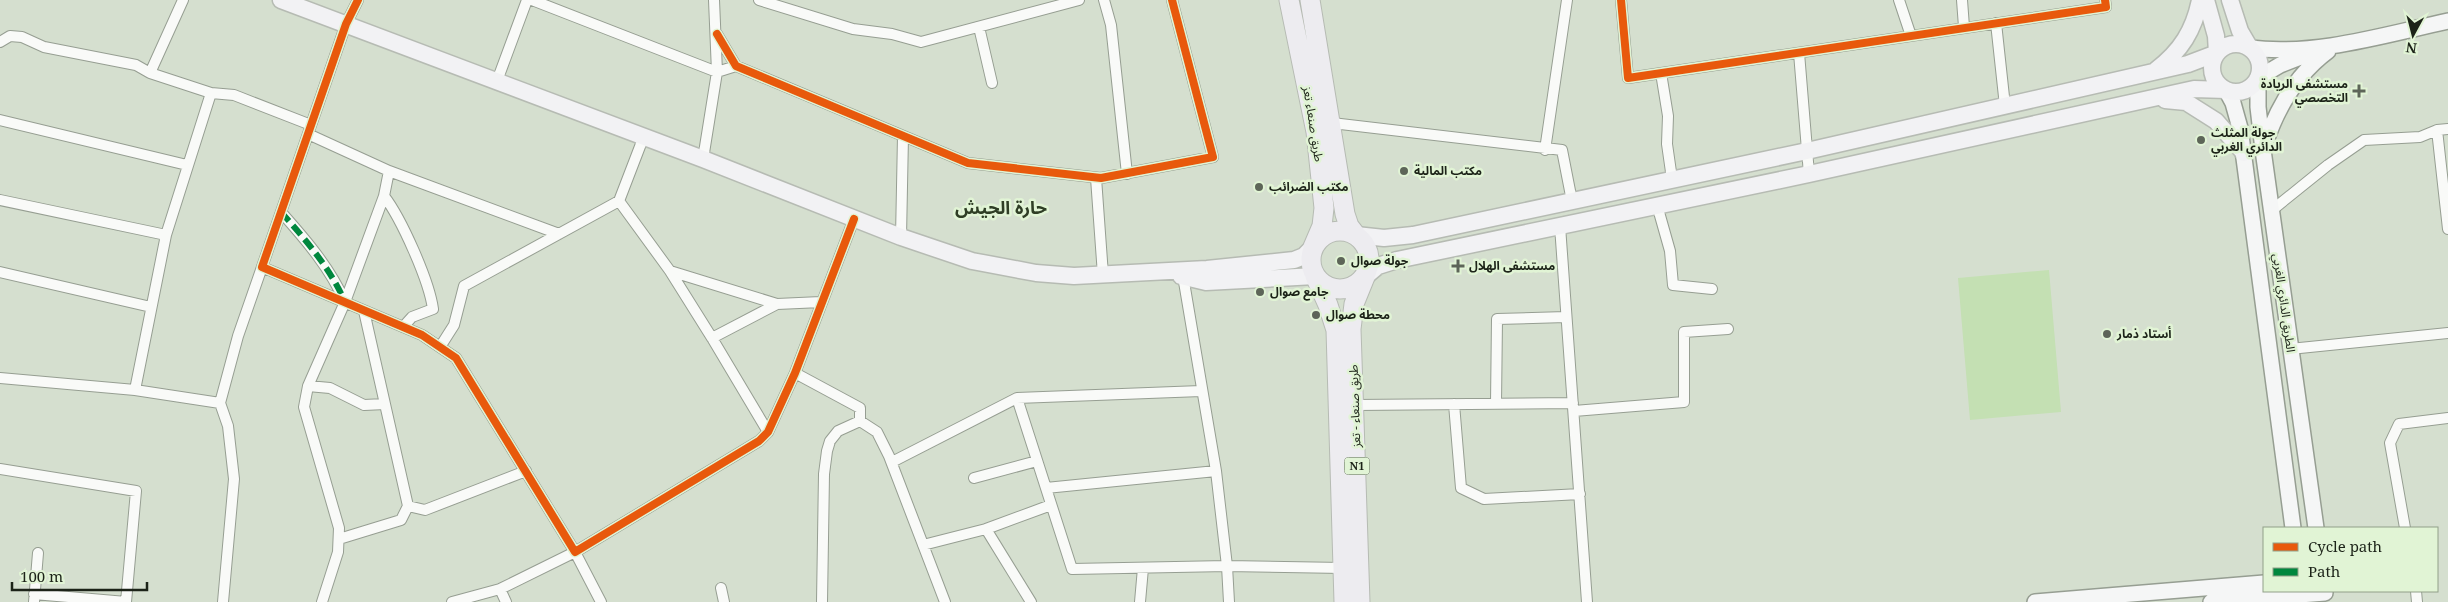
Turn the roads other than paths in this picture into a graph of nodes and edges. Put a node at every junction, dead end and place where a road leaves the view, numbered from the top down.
1 (183, 0) edge
2 (281, 0) edge
3 (358, 0) edge
4 (527, 0) edge
5 (532, 0) edge
6 (714, 0) edge
7 (759, 0) edge
8 (1079, 0) edge
9 (1104, 0) edge
10 (1172, 0) edge
11 (1289, 0) edge
12 (1311, 0) edge
13 (1567, 0) edge
14 (1621, 0) edge
15 (1899, 0) edge
16 (1962, 0) edge
17 (2105, 0) edge
18 (2200, 0) edge
19 (2206, 0) edge
20 (2230, 0) edge
21 (2448, 21) edge
22 (1996, 23) junction
23 (346, 24) junction
24 (979, 26) junction
25 (1964, 27) junction
26 (716, 34) junction
27 (1911, 36) junction
28 (0, 42) edge
29 (2331, 46) junction
30 (2250, 48) junction
31 (1799, 52) junction
32 (2217, 53) junction
33 (736, 66) junction
34 (717, 72) junction
35 (2153, 72) junction
36 (150, 73) junction
37 (1661, 73) junction
38 (2258, 78) junction
39 (497, 81) junction
40 (992, 83) dead end
41 (2226, 90) junction
42 (211, 93) junction
43 (2148, 99) junction
44 (2005, 106) junction
45 (0, 120) edge
46 (1332, 123) junction
47 (2448, 129) edge
48 (310, 130) junction
49 (2436, 130) junction
50 (644, 136) junction
51 (903, 136) junction
52 (1545, 150) junction
53 (1807, 150) junction
54 (2263, 150) junction
55 (2244, 153) junction
56 (703, 159) junction
57 (187, 165) junction
58 (389, 171) junction
59 (1127, 174) junction
60 (1809, 174) junction
61 (1096, 178) junction
62 (1672, 179) junction
63 (384, 196) junction
64 (0, 200) edge
65 (618, 201) junction
66 (1572, 201) junction
67 (1657, 205) junction
68 (2271, 211) junction
69 (281, 212) junction
70 (854, 219) junction
71 (1560, 226) junction
72 (2448, 229) edge
73 (559, 234) junction
74 (166, 235) junction
75 (1356, 235) junction
76 (901, 237) junction
77 (1313, 247) junction
78 (262, 267) junction
79 (670, 271) junction
80 (1162, 271) junction
81 (0, 272) edge
82 (1103, 275) junction
83 (1183, 276) junction
84 (1315, 276) junction
85 (1365, 277) junction
86 (1712, 289) dead end
87 (344, 302) junction
88 (821, 302) junction
89 (777, 304) junction
90 (151, 307) junction
91 (364, 311) junction
92 (1566, 317) junction
93 (403, 327) junction
94 (1728, 328) dead end
95 (1344, 330) junction
96 (2448, 333) edge
97 (712, 338) junction
98 (440, 347) junction
99 (2290, 349) junction
100 (795, 373) junction
101 (0, 378) edge
102 (308, 386) junction
103 (135, 390) junction
104 (1201, 391) junction
105 (1017, 398) junction
106 (220, 404) junction
107 (385, 404) junction
108 (1454, 404) junction
109 (1496, 404) junction
110 (1355, 405) junction
111 (1573, 407) junction
112 (2448, 418) edge
113 (860, 421) junction
114 (768, 432) junction
115 (1037, 461) junction
116 (892, 462) junction
117 (0, 469) edge
118 (526, 471) junction
119 (1216, 471) junction
120 (974, 478) dead end
121 (1046, 488) junction
122 (1580, 494) junction
123 (1051, 505) junction
124 (408, 506) junction
125 (2292, 527) edge
126 (2316, 527) edge
127 (2405, 527) edge
128 (986, 529) junction
129 (339, 539) junction
130 (923, 545) junction
131 (576, 552) junction
132 (38, 553) dead end
133 (1227, 566) junction
134 (1143, 568) junction
135 (1343, 568) junction
136 (2263, 583) edge
137 (721, 588) dead end
138 (500, 589) junction
139 (2325, 595) edge
140 (2302, 596) edge
141 (34, 598) edge
142 (2250, 600) edge
143 (1352, 601) edge
144 (126, 602) edge
145 (223, 602) edge
146 (322, 602) edge
147 (452, 602) edge
148 (506, 602) edge
149 (601, 602) edge
150 (724, 602) edge
151 (822, 602) edge
152 (945, 602) edge
153 (1031, 602) edge
154 (1140, 602) edge
155 (1229, 602) edge
156 (1587, 602) edge
157 (2035, 602) edge
158 (2212, 602) edge

1 - 36 street
2 - 23 main road
3 - 23 street
4 - 39 street
5 - 34 street
6 - 26 street
7 - 24 street
8 - 24 street
9 - 59 street
10 - 59 street
11 - 77 highway, طريق صنعاء تعز
12 - 46 highway, طريق صنعاء تعز
13 - 52 street
14 - 37 street
15 - 27 street
16 - 25 street
17 - 22 street
18 - 35 main road
19 - 32 main road
20 - 30 main road
21 - 29 main road
22 - 25 street
22 - 44 street
23 - 39 main road
23 - 48 street
24 - 40 street
25 - 27 street
26 - 33 street
26 - 34 street
27 - 31 street
28 - 36 street
29 - 30 main road
29 - 38 main road
29 - 54 main road
30 - 32 main road
30 - 38 main road
31 - 37 street
31 - 53 street
32 - 35 main road
32 - 41 main road
33 - 34 street
33 - 51 street
34 - 56 street
35 - 44 main road
36 - 42 street
37 - 62 street
38 - 41 main road
38 - 54 main road, الطريق الدائري الغربي
39 - 50 main road
41 - 43 main road
41 - 55 main road, الطريق الدائري الغربي
42 - 48 street
42 - 57 street
43 - 55 main road
43 - 60 main road
44 - 53 main road
45 - 57 street
46 - 52 street
46 - 75 highway, طريق صنعاء تعز
47 - 49 street
48 - 58 street
48 - 69 street
49 - 68 street
49 - 72 street
50 - 56 main road
50 - 65 street
51 - 61 street
51 - 76 street
52 - 66 street
53 - 60 street
53 - 62 main road
54 - 68 main road, الطريق الدائري الغربي
55 - 125 main road, الطريق الدائري الغربي
56 - 70 main road
57 - 74 street
58 - 63 street
58 - 73 street
59 - 61 street
60 - 67 main road
61 - 82 street
62 - 66 main road
63 - 87 street
63 - 93 street
64 - 74 street
65 - 73 street
65 - 79 street
66 - 75 main road
67 - 71 main road
67 - 86 street
68 - 99 main road, الطريق الدائري الغربي
69 - 78 street
69 - 87 street
70 - 76 main road
70 - 88 street
71 - 85 main road
71 - 92 street
73 - 98 street
74 - 90 street
75 - 77 highway
75 - 85 highway
76 - 82 main road
77 - 80 main road
77 - 84 highway
78 - 87 street
78 - 106 street
79 - 89 street
79 - 97 street
80 - 82 main road
80 - 83 main road
81 - 90 street
83 - 84 main road
83 - 104 street
84 - 85 highway
84 - 95 highway
85 - 95 highway
87 - 91 street
87 - 102 street
88 - 89 street
88 - 100 street
89 - 97 street
90 - 103 street
91 - 93 street
91 - 107 street
92 - 109 street
92 - 111 street
93 - 98 street
94 - 111 street
95 - 110 highway, طريق صنعاء - تعز / N1
95 - 135 highway, طريق صنعاء - تعز / N1
96 - 99 street
97 - 114 street
98 - 118 street
99 - 126 main road, الطريق الدائري الغربي
100 - 113 street
100 - 114 street
101 - 103 street
102 - 107 street
102 - 129 street
103 - 106 street
104 - 105 street
104 - 119 street
105 - 115 street
105 - 116 street
106 - 145 street
107 - 124 street
108 - 109 street
108 - 110 street
108 - 122 street
109 - 111 street
110 - 143 highway, طريق صنعاء - تعز / N1
111 - 122 street
112 - 127 street
113 - 116 street
113 - 151 street
114 - 131 street
115 - 120 street
115 - 121 street
116 - 130 street
117 - 144 street
118 - 124 street
118 - 131 street
119 - 121 street
119 - 133 street
121 - 123 street
122 - 156 street
123 - 128 street
123 - 134 street
124 - 129 street
128 - 130 street
128 - 153 street
129 - 146 street
130 - 152 street
131 - 138 street
131 - 149 street
132 - 141 street
133 - 134 street
133 - 135 street
133 - 155 street
134 - 154 street
135 - 143 highway, طريق صنعاء - تعز / N1
136 - 157 main road
137 - 150 street
138 - 147 street
138 - 148 street
139 - 140 main road
140 - 142 main road
141 - 144 street
142 - 158 main road

